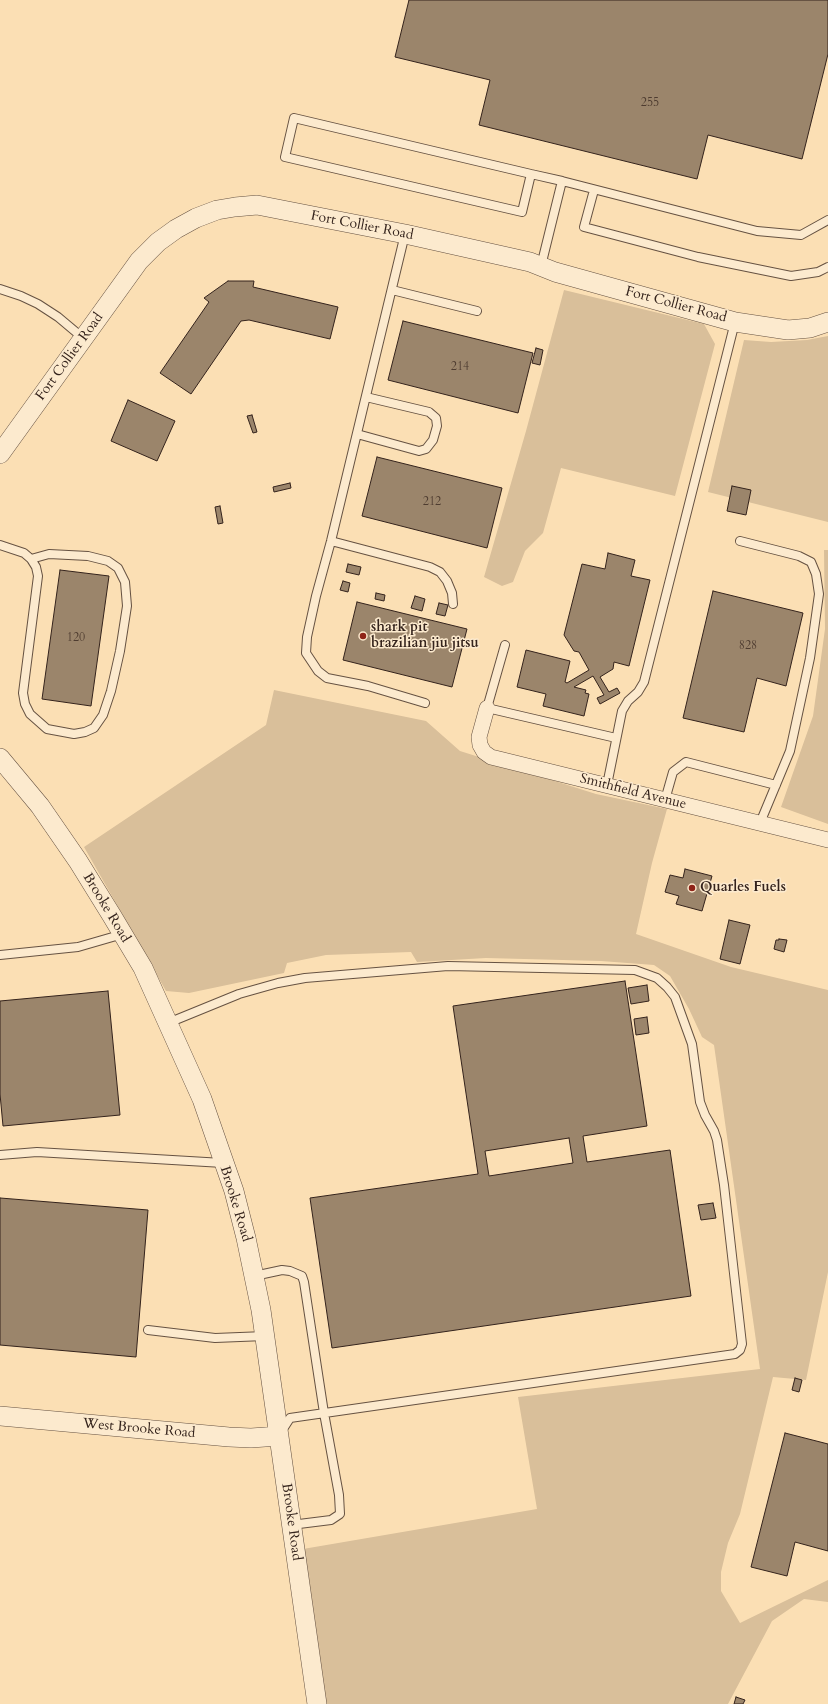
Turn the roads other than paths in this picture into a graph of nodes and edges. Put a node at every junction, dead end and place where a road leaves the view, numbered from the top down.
1 (531, 174) junction
2 (562, 181) junction
3 (594, 190) junction
4 (828, 220) edge
5 (405, 234) junction
6 (541, 266) junction
7 (828, 267) edge
8 (0, 289) edge
9 (392, 290) junction
10 (477, 311) dead end
11 (735, 322) junction
12 (828, 322) edge
13 (83, 338) junction
14 (366, 397) junction
15 (357, 434) junction
16 (0, 454) edge
17 (331, 540) junction
18 (740, 541) dead end
19 (0, 545) edge
20 (31, 559) junction
21 (453, 604) dead end
22 (505, 645) dead end
23 (425, 702) dead end
24 (487, 708) junction
25 (616, 738) junction
26 (0, 758) edge
27 (607, 785) junction
28 (776, 785) junction
29 (665, 800) junction
30 (760, 823) junction
31 (828, 840) edge
32 (123, 934) junction
33 (0, 955) edge
34 (167, 1023) junction
35 (0, 1155) edge
36 (223, 1163) junction
37 (254, 1276) junction
38 (148, 1330) dead end
39 (265, 1336) junction
40 (324, 1413) junction
41 (0, 1416) edge
42 (279, 1436) junction
43 (291, 1525) junction
44 (317, 1704) edge

1 - 1 lane
1 - 2 lane
2 - 3 lane
2 - 6 lane
3 - 4 lane
3 - 7 lane
5 - 6 street, Fort Collier Road
5 - 9 lane
5 - 13 street, Fort Collier Road
6 - 11 street, Fort Collier Road
8 - 13 lane
9 - 10 lane
9 - 14 lane
11 - 12 street, Fort Collier Road
11 - 25 lane
13 - 16 street, Fort Collier Road
14 - 15 lane
14 - 15 lane
15 - 17 lane
17 - 21 lane
17 - 23 lane
18 - 28 lane
19 - 20 lane
20 - 20 lane
22 - 24 lane
24 - 25 lane
24 - 27 street, Smithfield Avenue
25 - 27 lane
26 - 32 street, Brooke Road
27 - 29 street, Smithfield Avenue
28 - 29 lane
28 - 30 lane
29 - 30 street, Smithfield Avenue
30 - 31 street, Smithfield Avenue
32 - 33 lane
32 - 34 street, Brooke Road
34 - 36 street, Brooke Road
34 - 40 lane
35 - 36 lane
36 - 37 street, Brooke Road
37 - 39 street, Brooke Road
37 - 40 lane
38 - 39 lane
39 - 42 street, Brooke Road
40 - 42 lane
40 - 43 lane
41 - 42 street, West Brooke Road
42 - 43 street, Brooke Road
43 - 44 street, Brooke Road

